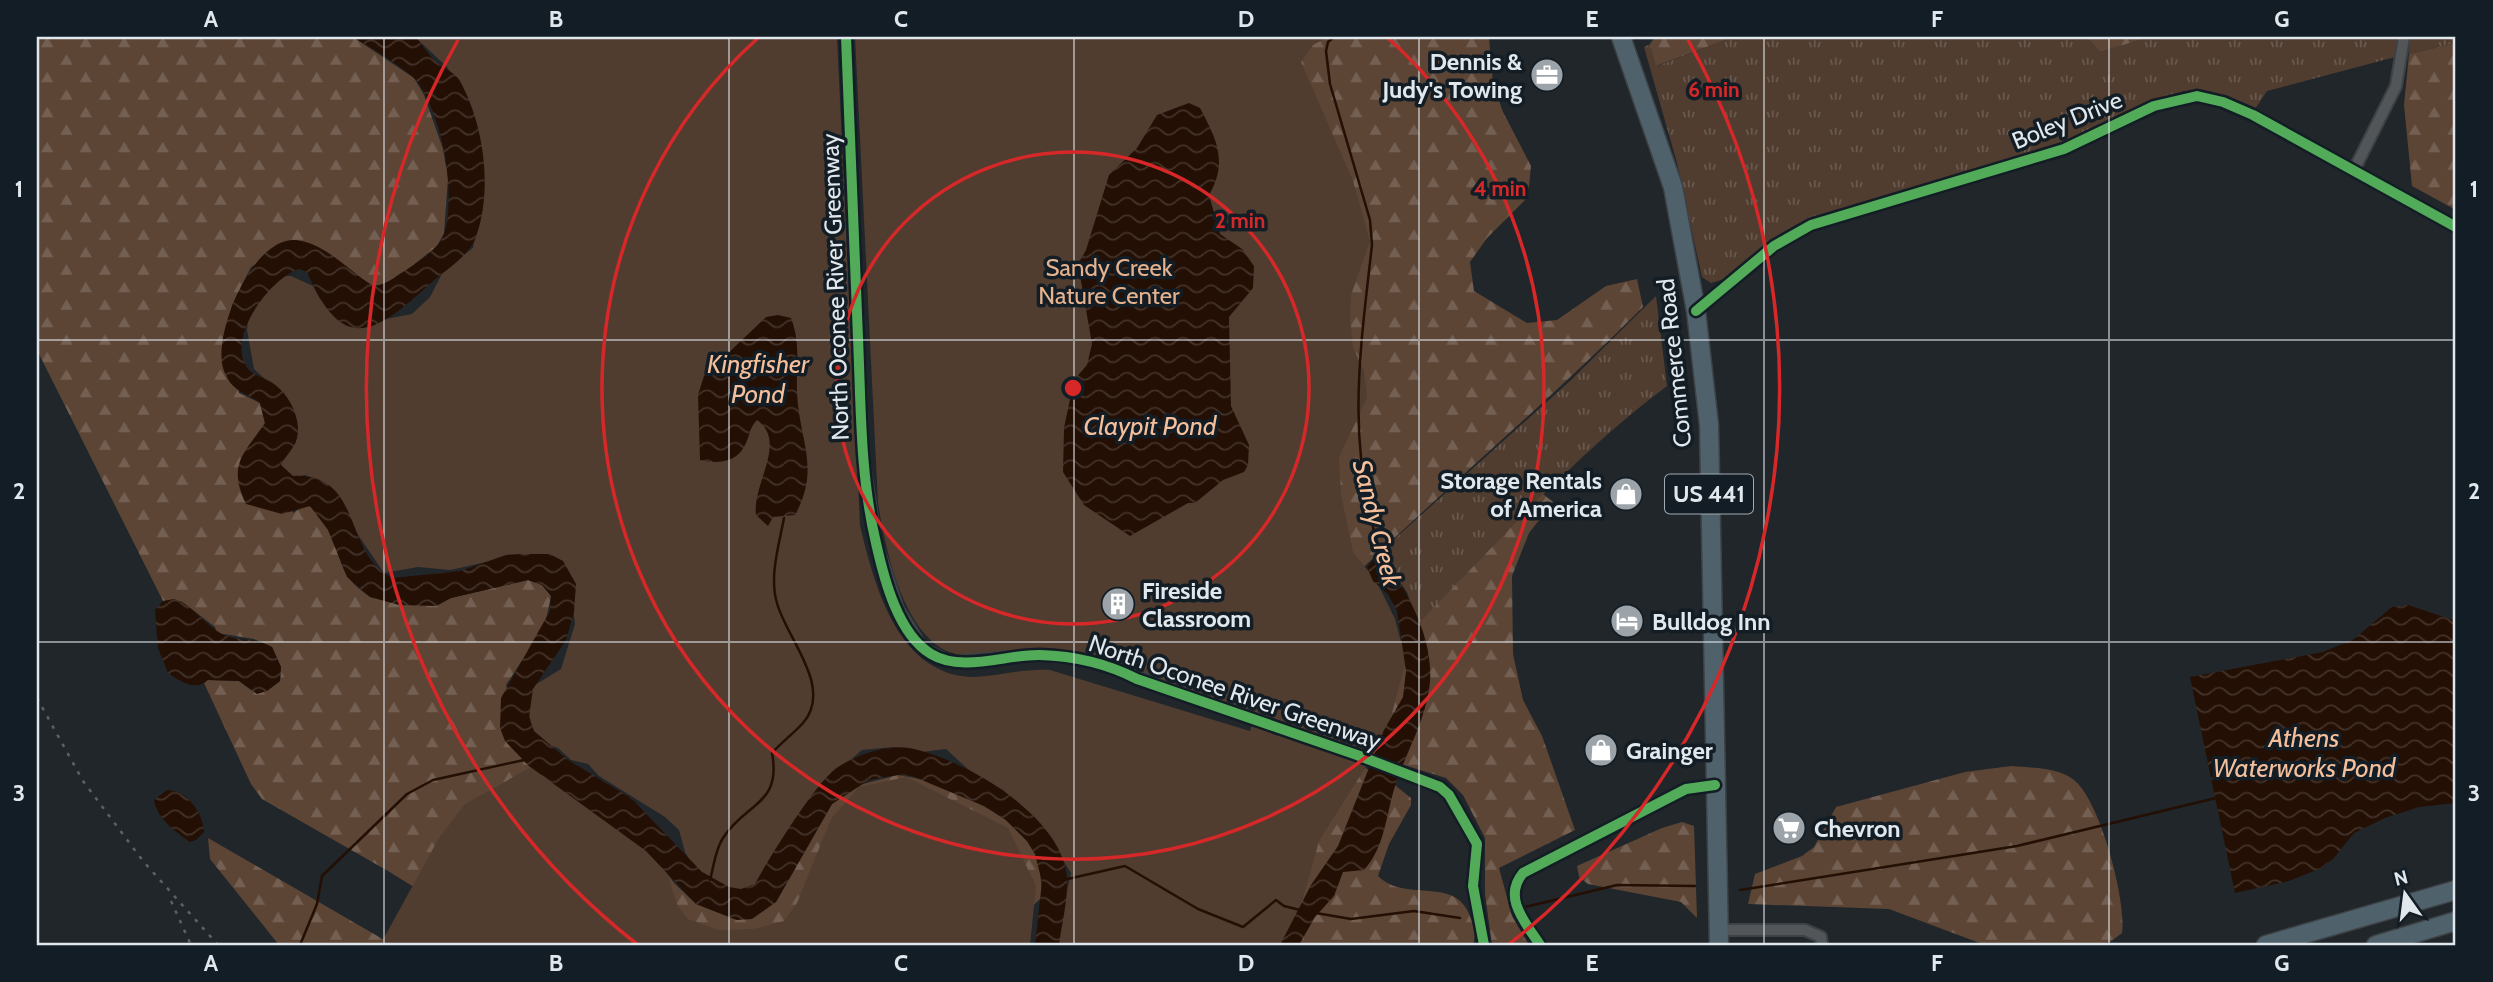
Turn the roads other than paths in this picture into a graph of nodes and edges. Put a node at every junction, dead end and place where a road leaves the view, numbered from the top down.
1 (846, 37) edge
2 (1621, 37) edge
3 (2404, 37) edge
4 (2354, 170) junction
5 (2456, 227) edge
6 (1696, 311) junction
7 (1167, 689) dead end
8 (1715, 785) junction
9 (2456, 890) edge
10 (2456, 921) edge
11 (1719, 937) edge
12 (1541, 945) edge
13 (1822, 945) edge
14 (2266, 945) edge
15 (2376, 945) edge

1 - 7 street, North Oconee River Greenway
2 - 6 highway, Commerce Road / US 441
3 - 4 street
4 - 5 street, Boley Drive
4 - 6 street, Boley Drive
6 - 8 highway, Commerce Road / US 441
8 - 11 highway, Commerce Road / US 441
8 - 12 street
9 - 14 highway
10 - 15 highway
11 - 13 street

